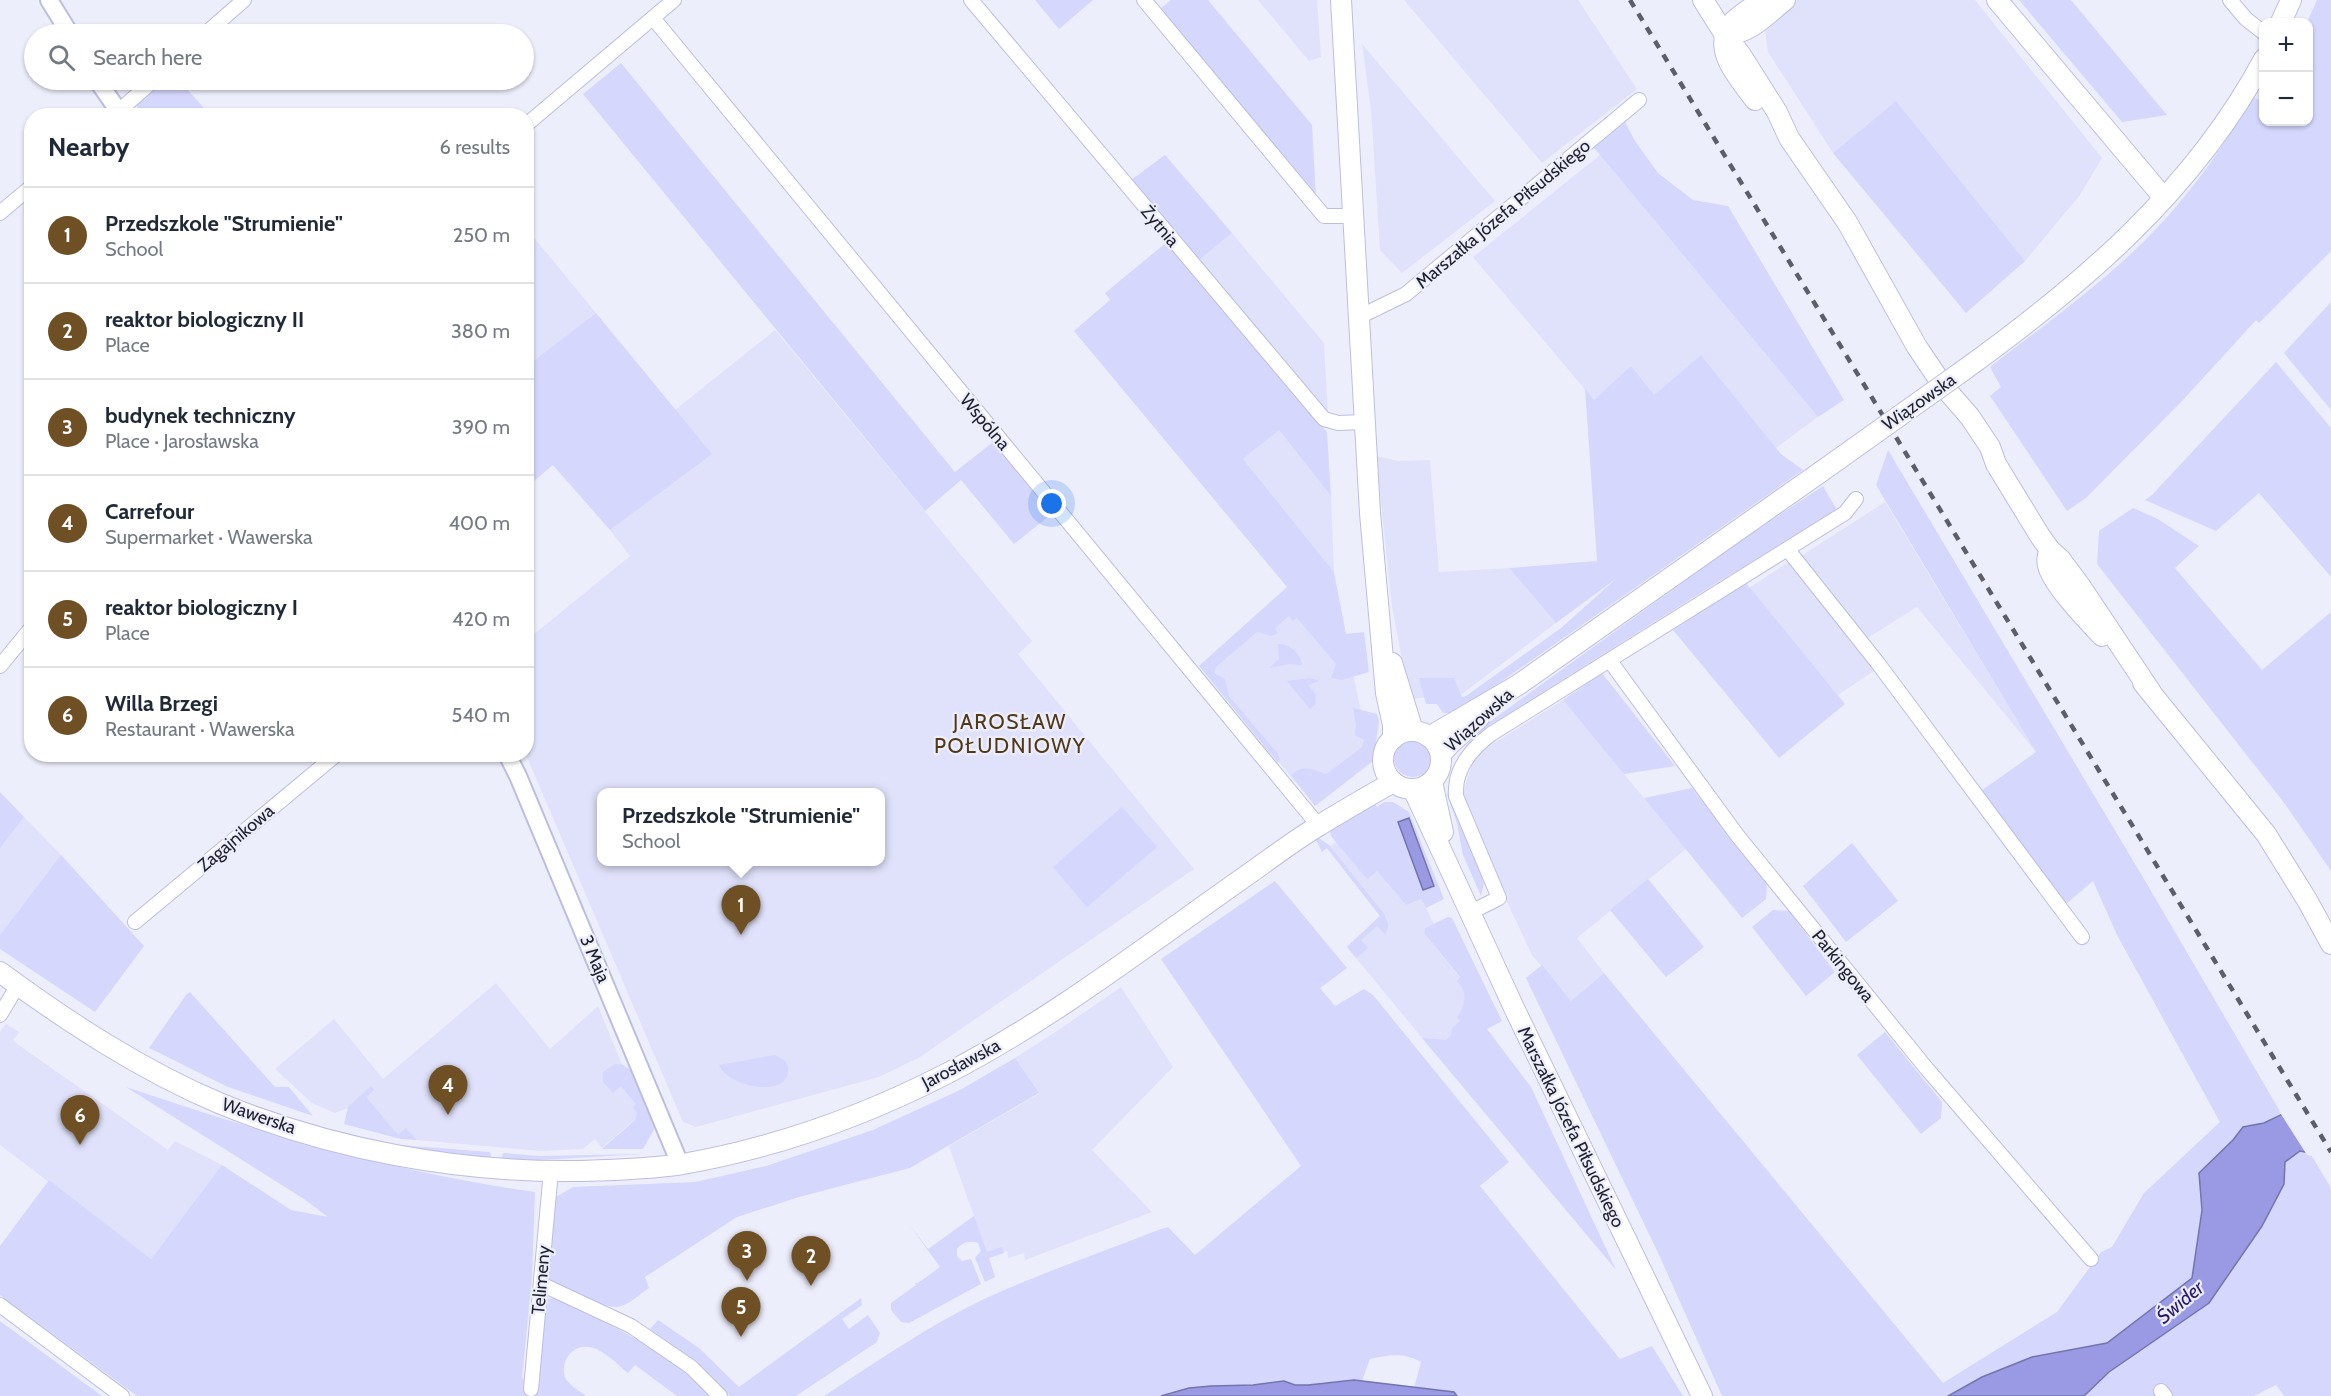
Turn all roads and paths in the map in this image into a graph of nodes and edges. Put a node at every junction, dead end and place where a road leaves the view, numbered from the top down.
1 (49, 0) edge
2 (244, 0) edge
3 (674, 0) edge
4 (971, 0) edge
5 (1144, 0) edge
6 (1341, 0) edge
7 (1703, 0) edge
8 (1762, 0) edge
9 (1785, 0) edge
10 (1997, 0) edge
11 (2230, 0) edge
12 (2291, 0) edge
13 (653, 18) junction
14 (2283, 18) edge
15 (64, 24) edge
16 (216, 24) edge
17 (2259, 29) edge
18 (1725, 35) junction
19 (2259, 67) edge
20 (103, 90) edge
21 (143, 90) edge
22 (1639, 100) dead end
23 (113, 108) edge
24 (124, 108) edge
25 (534, 118) edge
26 (24, 193) edge
27 (2164, 198) junction
28 (0, 213) edge
29 (1353, 216) junction
30 (1359, 316) junction
31 (1364, 422) junction
32 (1856, 499) dead end
33 (1788, 550) junction
34 (1379, 607) junction
35 (24, 637) edge
36 (1610, 661) junction
37 (0, 666) edge
38 (1518, 685) junction
39 (1421, 734) junction
40 (1393, 739) junction
41 (1441, 754) junction
42 (327, 762) edge
43 (511, 762) edge
44 (1389, 775) junction
45 (1432, 782) junction
46 (1413, 789) junction
47 (1318, 825) junction
48 (1446, 857) junction
49 (1469, 913) junction
50 (135, 922) dead end
51 (2082, 938) dead end
52 (2331, 944) edge
53 (0, 972) edge
54 (18, 985) junction
55 (0, 1015) edge
56 (680, 1164) junction
57 (550, 1171) junction
58 (2091, 1259) dead end
59 (541, 1284) junction
60 (0, 1305) edge
61 (531, 1389) dead end
62 (122, 1396) edge
63 (720, 1396) edge
64 (1702, 1396) edge

1 - 15 street
2 - 16 street
3 - 13 street
4 - 31 street, Żytnia
5 - 29 street
6 - 29 main road
7 - 18 main road
8 - 18 main road
9 - 18 main road
10 - 27 main road
11 - 17 street
12 - 14 main road
13 - 25 street
13 - 47 street, Wspólna
18 - 52 main road
19 - 27 main road, Wiązowska
20 - 23 street
21 - 24 street
22 - 30 street, Marszałka Józefa Piłsudskiego
26 - 28 street
27 - 38 main road, Wiązowska, bridge
29 - 30 main road
30 - 31 main road
31 - 34 main road
32 - 33 street
33 - 36 street
33 - 51 street
34 - 39 main road
34 - 40 main road
35 - 37 street
36 - 49 street
36 - 58 street, Parkingowa
38 - 39 main road, Wiązowska
38 - 41 main road, Wiązowska
39 - 40 main road
39 - 41 main road
40 - 44 main road
41 - 45 main road
42 - 50 street, Zagajnikowa
43 - 56 street, 3 Maja
44 - 46 main road
44 - 47 main road, Jarosławska
45 - 46 main road
45 - 48 main road, Marszałka Józefa Piłsudskiego
46 - 48 main road, Marszałka Józefa Piłsudskiego
47 - 56 main road, Jarosławska
48 - 49 main road, Marszałka Józefa Piłsudskiego
49 - 64 main road, Marszałka Józefa Piłsudskiego
53 - 54 main road, Wawerska
54 - 55 street
54 - 57 main road, Wawerska
56 - 57 main road, Jarosławska
57 - 59 street, Telimeny
59 - 61 street, Telimeny
59 - 63 street
60 - 62 street

